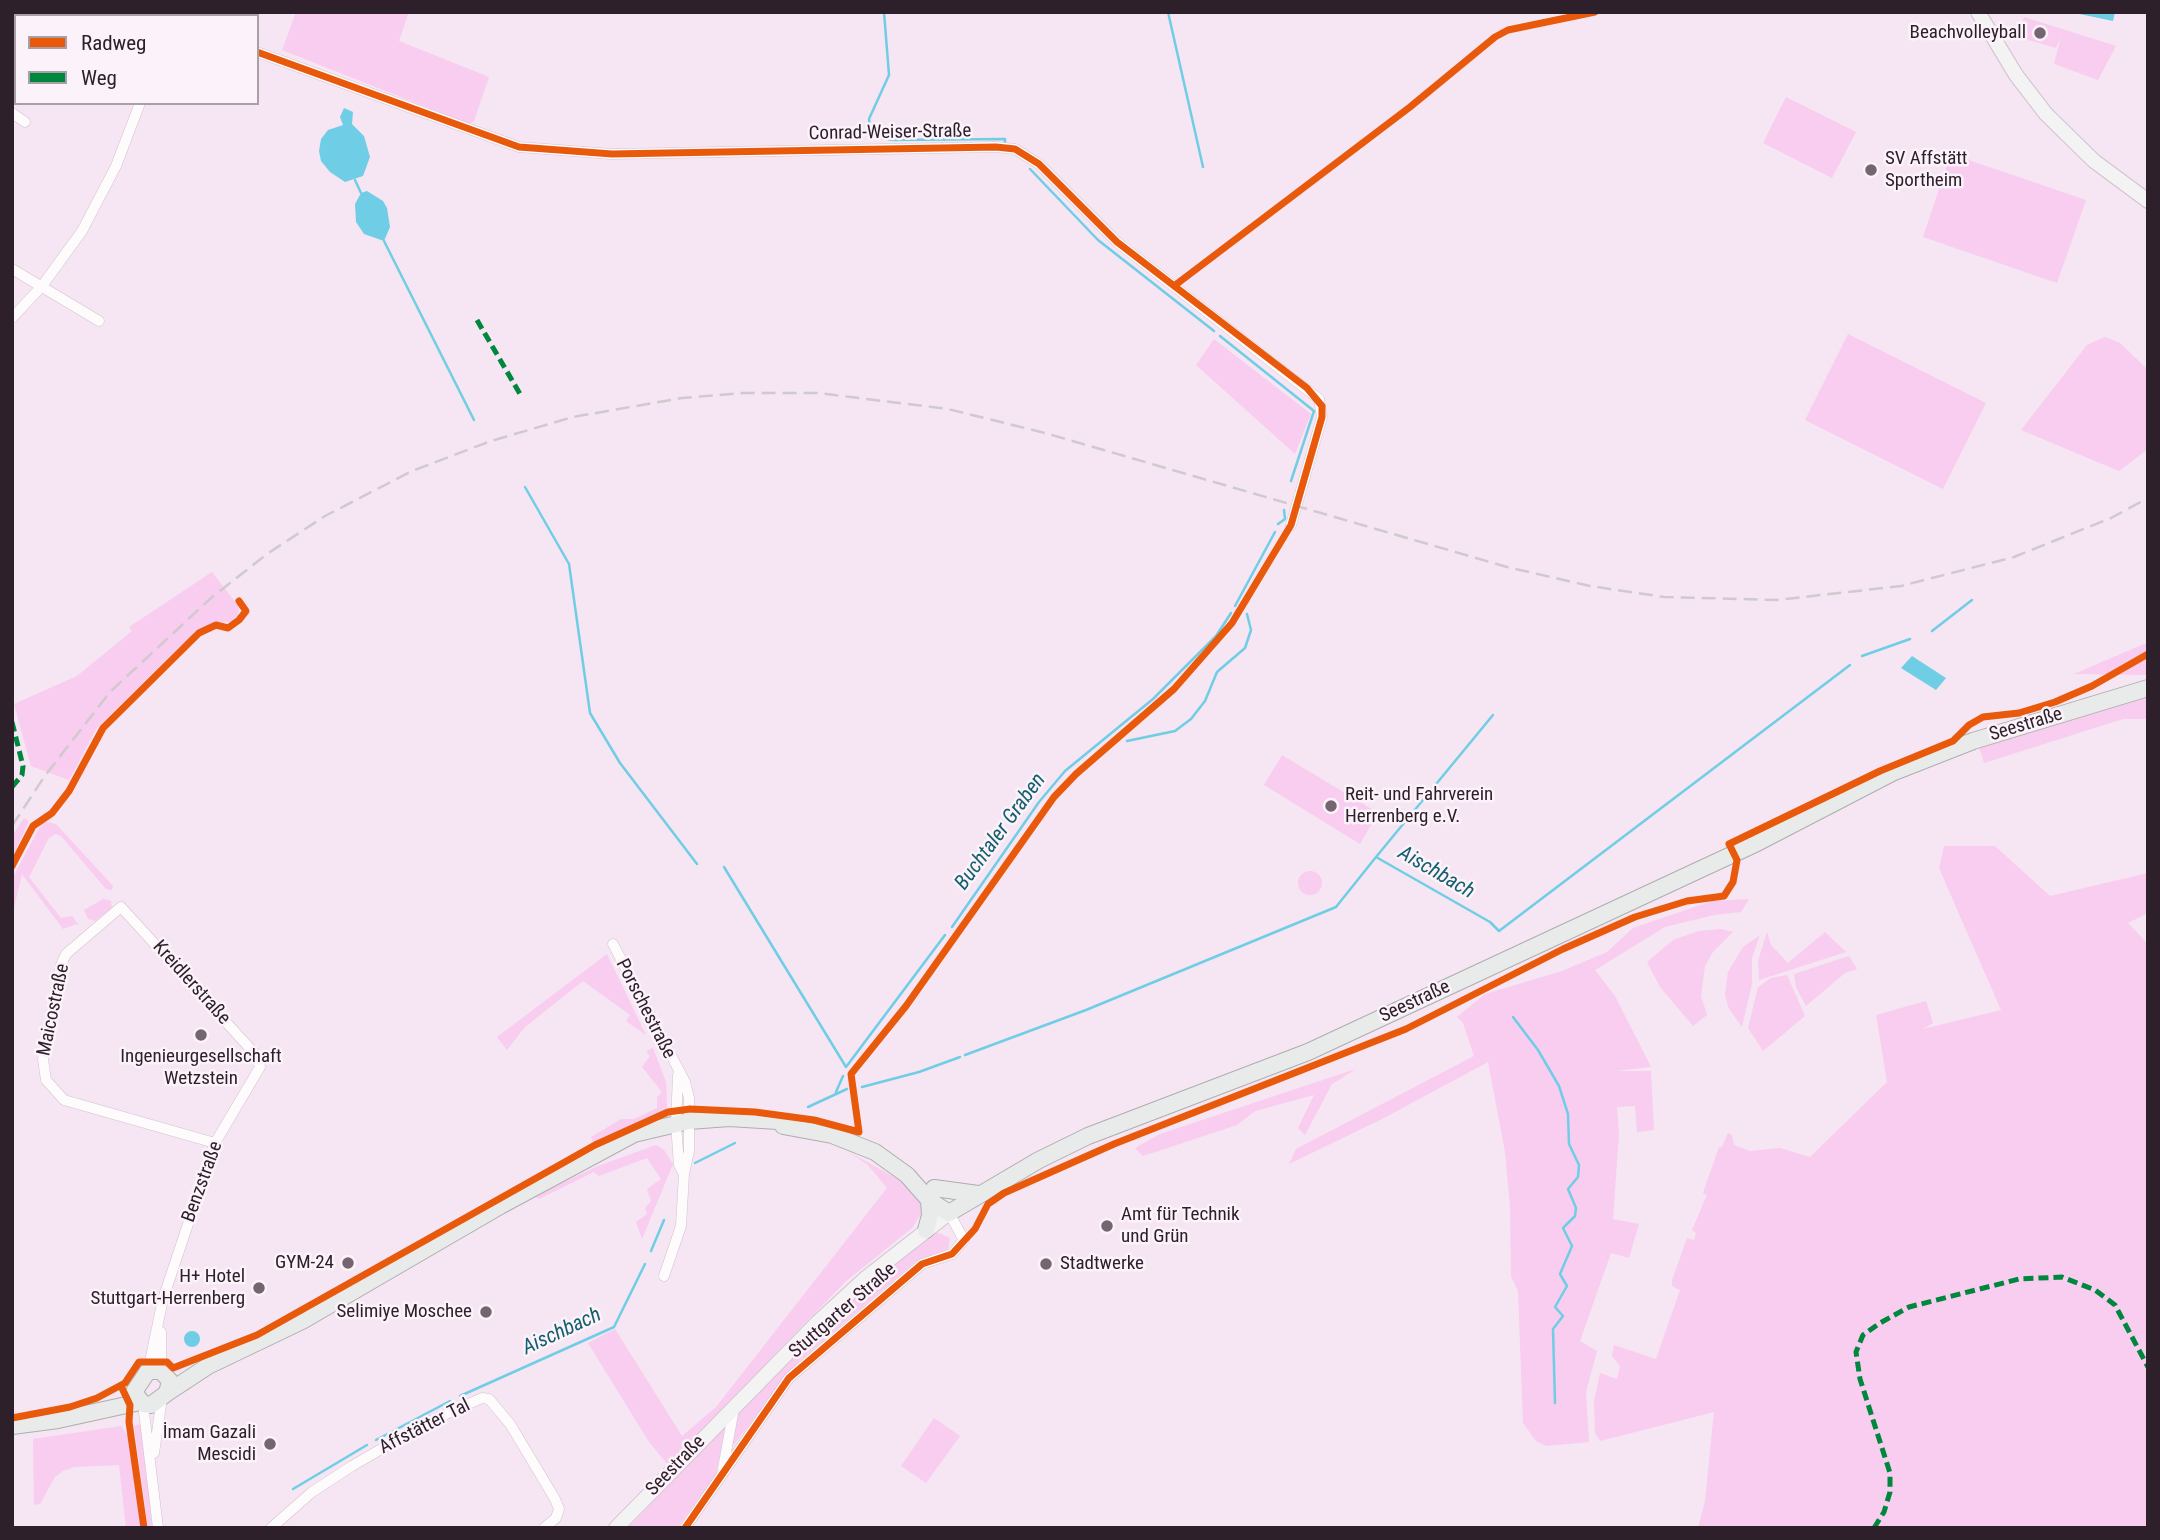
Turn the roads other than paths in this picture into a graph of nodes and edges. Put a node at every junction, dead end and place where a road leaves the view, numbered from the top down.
1 (1978, 12) edge
2 (259, 53) edge
3 (139, 105) edge
4 (12, 113) edge
5 (25, 122) dead end
6 (2148, 201) edge
7 (12, 270) edge
8 (42, 286) junction
9 (12, 318) edge
10 (99, 321) dead end
11 (1291, 526) dead end
12 (2148, 688) edge
13 (121, 907) joint
14 (613, 944) dead end
15 (259, 1061) joint
16 (683, 1127) junction
17 (215, 1143) junction
18 (931, 1194) junction
19 (978, 1194) junction
20 (949, 1213) junction
21 (926, 1230) junction
22 (664, 1276) dead end
23 (208, 1366) junction
24 (154, 1375) junction
25 (164, 1395) junction
26 (142, 1403) junction
27 (735, 1404) junction
28 (87, 1413) junction
29 (12, 1426) edge
30 (152, 1471) junction
31 (723, 1473) junction
32 (158, 1528) edge
33 (271, 1528) edge
34 (544, 1528) edge
35 (616, 1528) edge
36 (685, 1528) edge

1 - 6 main road
2 - 11 street, Conrad-Weiser-Straße
3 - 8 street
4 - 5 street
7 - 8 street
8 - 9 street
8 - 10 street
12 - 19 main road, Seestraße
13 - 15 street, Kreidlerstraße
13 - 17 street, Maicostraße
14 - 16 street, Porschestraße
15 - 17 street, Benzstraße
16 - 18 main road
16 - 22 street, Porschestraße
16 - 23 main road
17 - 24 street, Benzstraße
18 - 19 main road
18 - 20 main road
18 - 21 main road
19 - 20 main road, Seestraße
20 - 21 main road, Seestraße
20 - 31 street, Stuttgarter Straße
21 - 27 main road, Seestraße
23 - 24 main road
23 - 25 main road
24 - 25 main road
24 - 26 main road
24 - 28 main road
25 - 26 main road
25 - 30 street
26 - 28 main road
26 - 30 street
27 - 31 street, Seestraße
27 - 35 main road, Seestraße
28 - 29 main road
30 - 32 street
31 - 36 street, Stuttgarter Straße
33 - 34 street, Affstätter Tal

